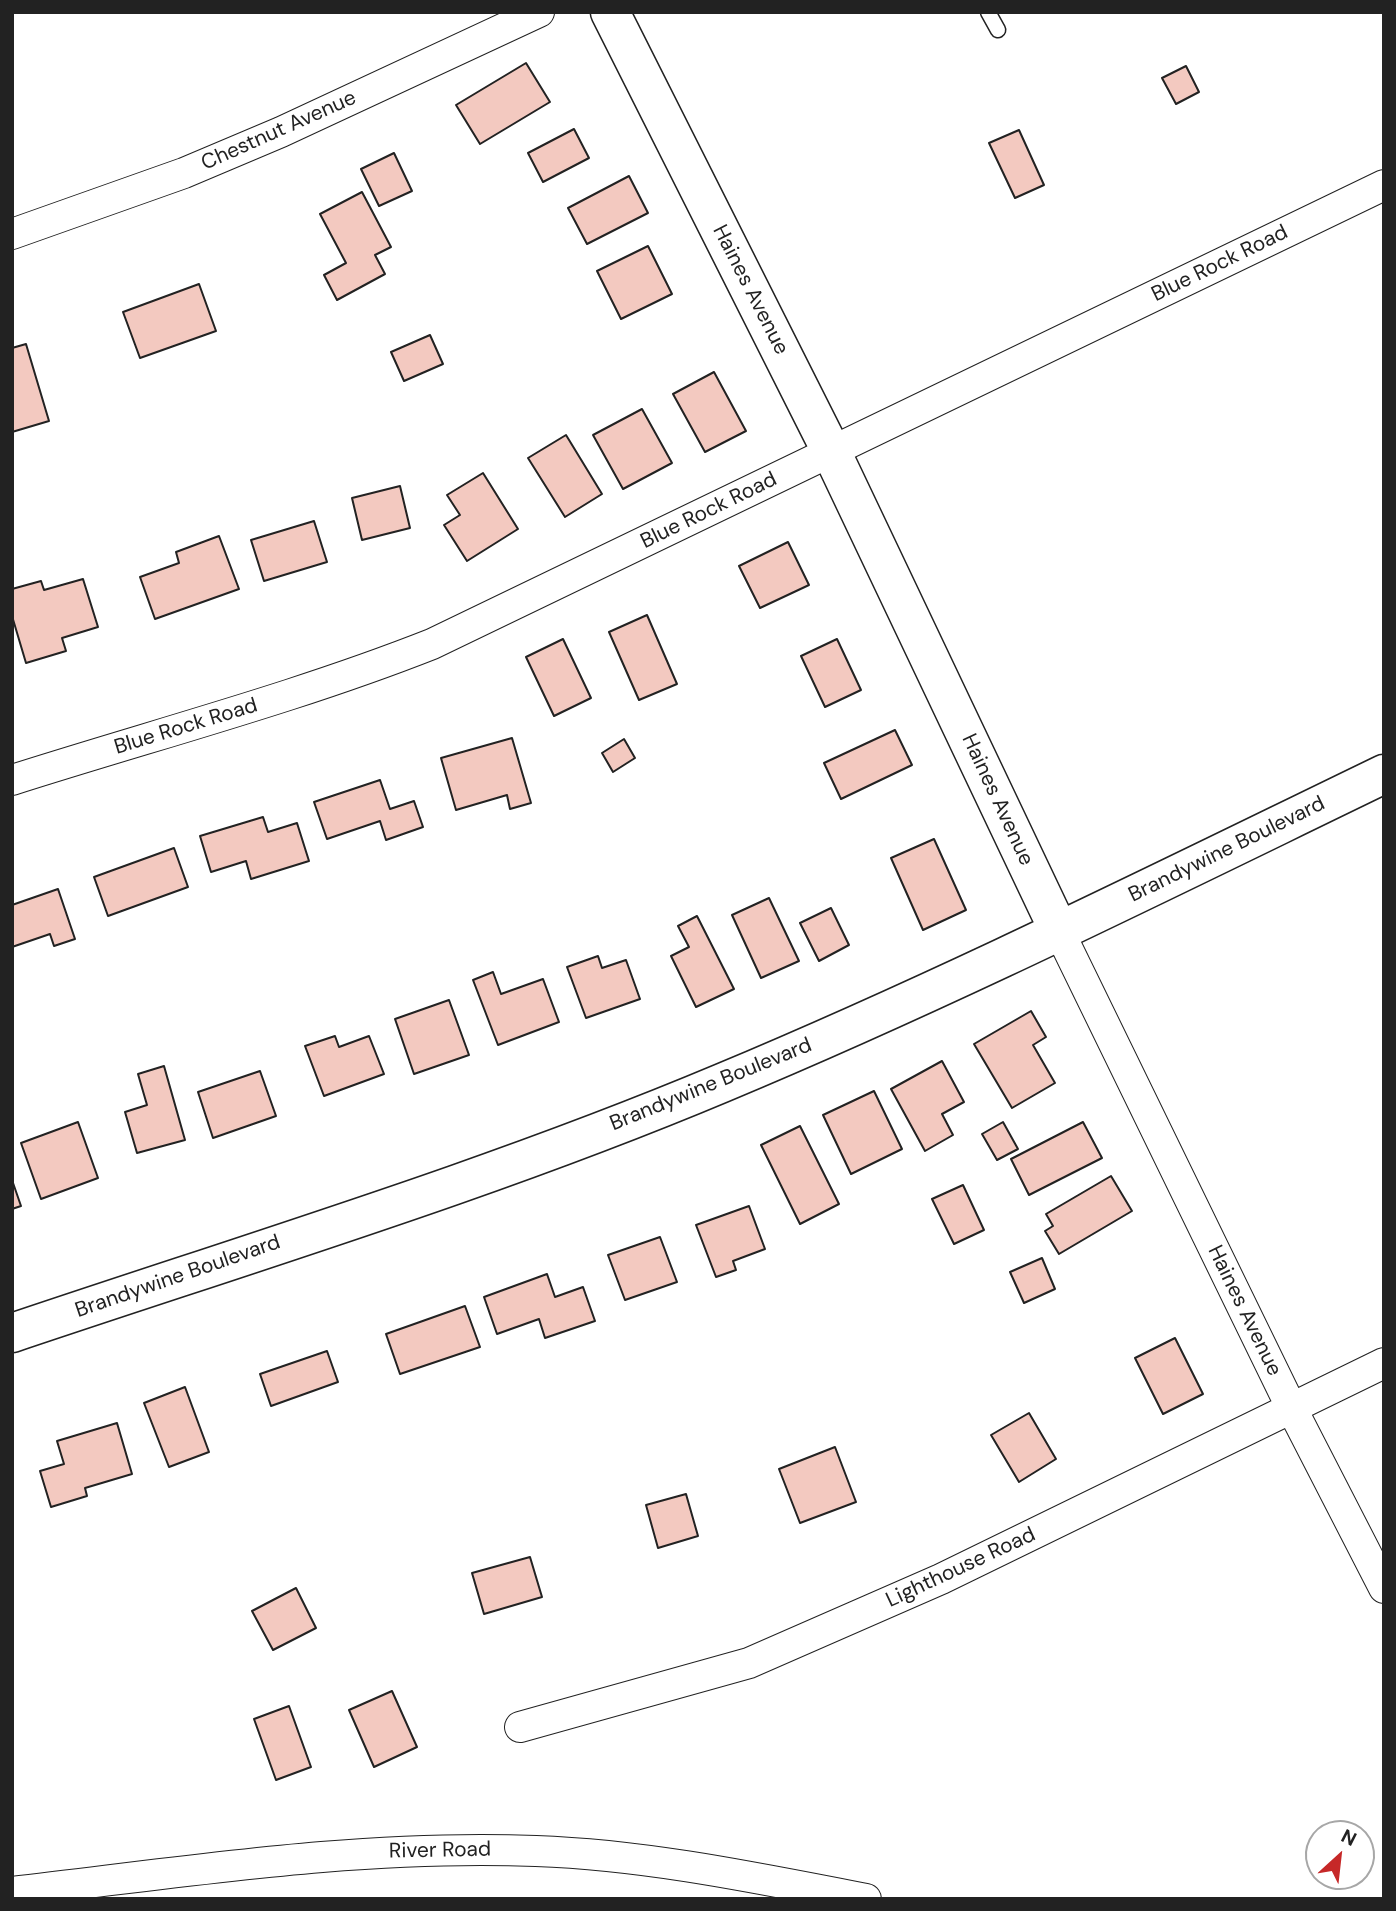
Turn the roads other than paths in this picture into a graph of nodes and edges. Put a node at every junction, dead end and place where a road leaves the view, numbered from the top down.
1 (539, 12) edge
2 (610, 12) edge
3 (988, 12) edge
4 (998, 30) dead end
5 (1384, 185) edge
6 (12, 233) edge
7 (831, 452) junction
8 (1384, 774) edge
9 (12, 780) edge
10 (1059, 931) junction
11 (12, 1333) edge
12 (1384, 1363) edge
13 (1291, 1407) junction
14 (1384, 1588) edge
15 (520, 1727) dead end
16 (12, 1892) edge
17 (866, 1899) edge

1 - 6 street, Chestnut Avenue
2 - 7 street, Haines Avenue
3 - 4 lane
5 - 7 street, Blue Rock Road
7 - 9 street, Blue Rock Road
7 - 10 street, Haines Avenue
8 - 10 street, Brandywine Boulevard
10 - 11 street, Brandywine Boulevard
10 - 13 street, Haines Avenue
12 - 13 street, Lighthouse Road
13 - 14 street, Haines Avenue
13 - 15 street, Lighthouse Road
16 - 17 street, River Road

